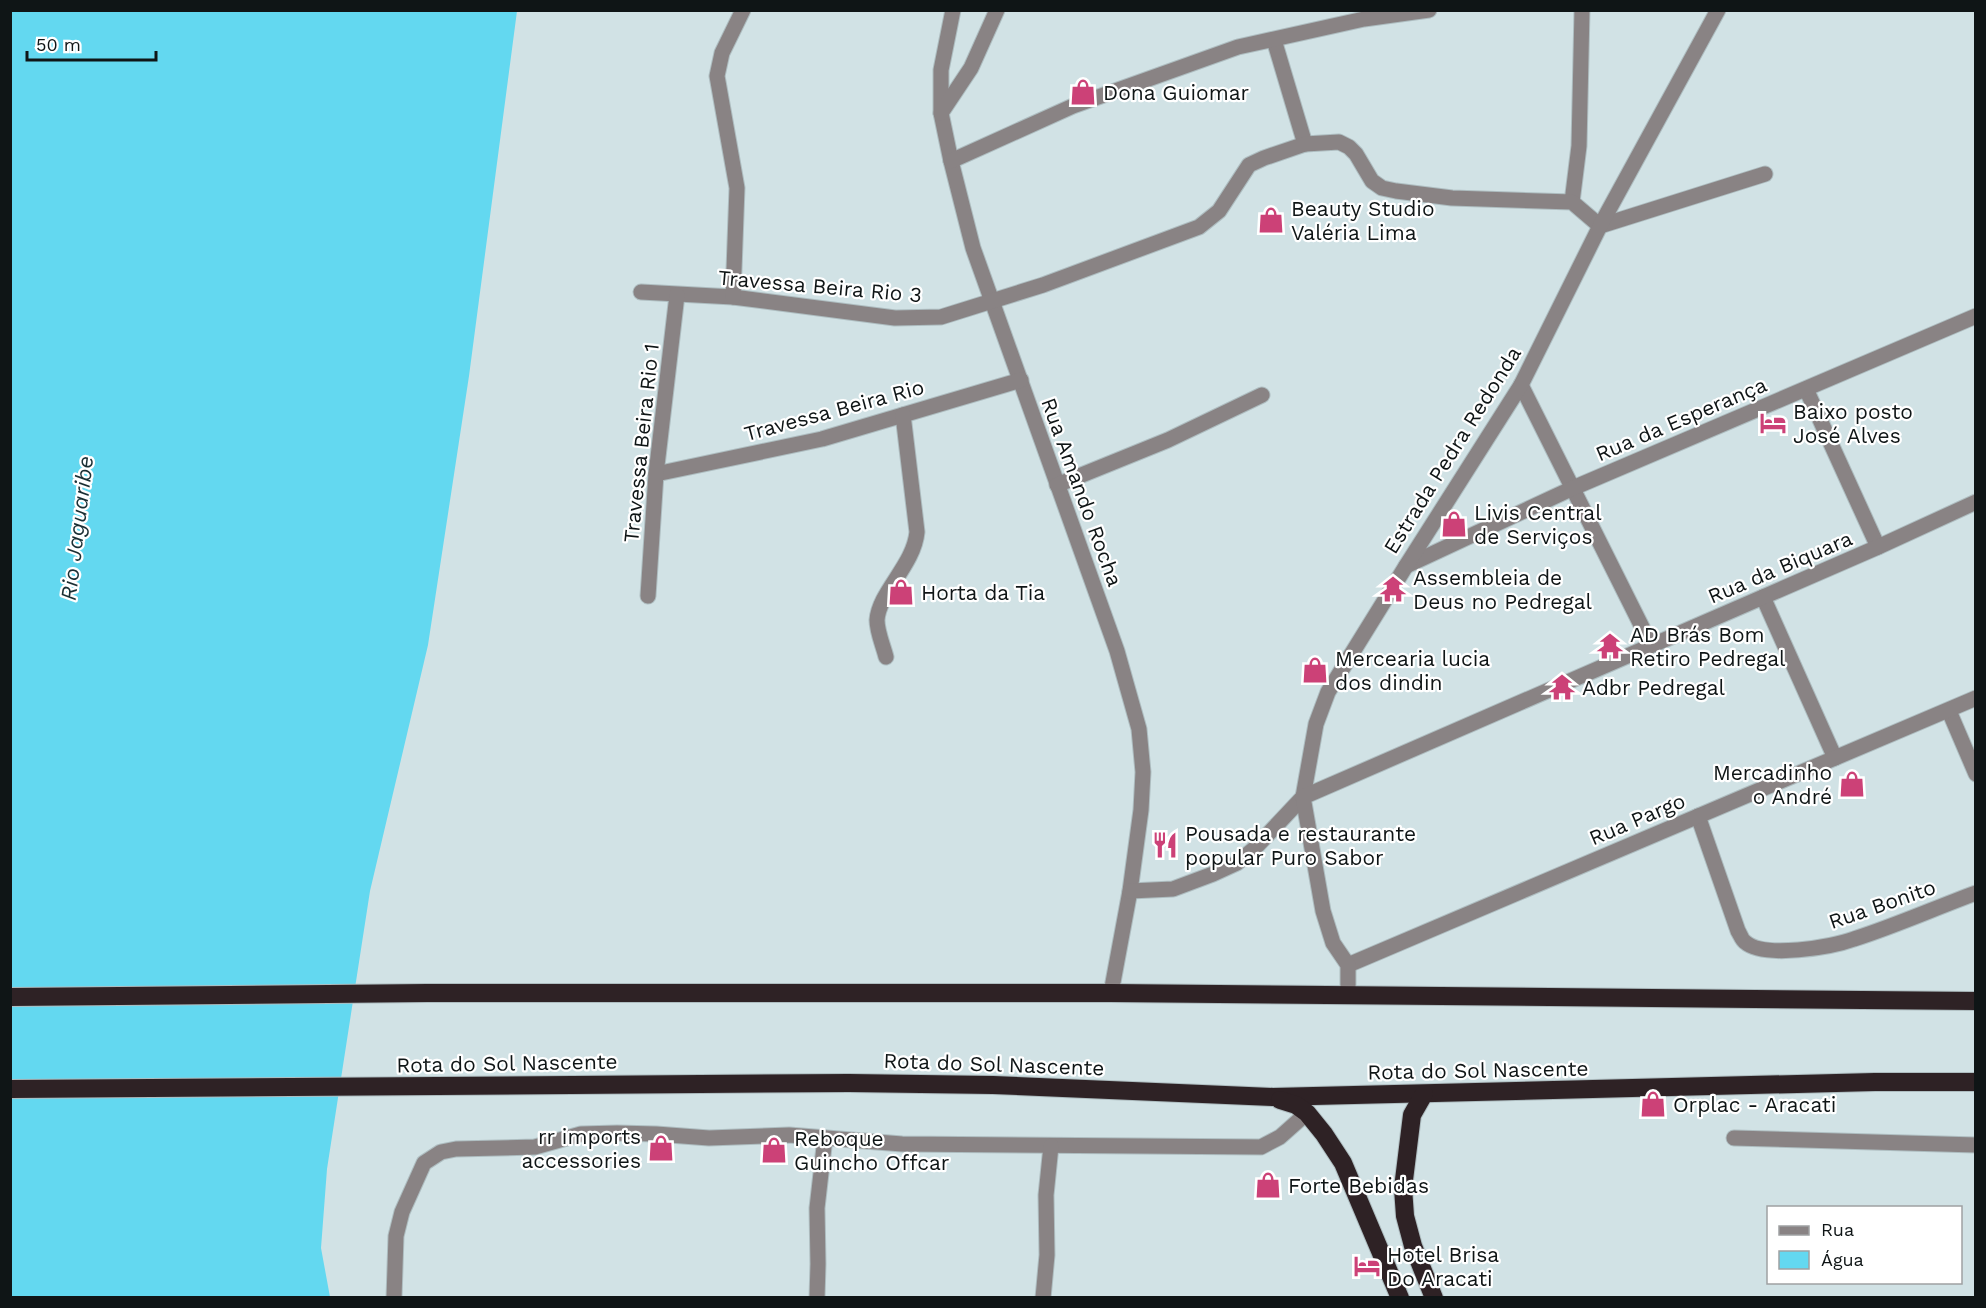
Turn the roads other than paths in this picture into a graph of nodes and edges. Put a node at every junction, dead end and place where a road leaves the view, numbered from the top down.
1 (743, 10) edge
2 (953, 10) edge
3 (996, 10) edge
4 (1429, 10) edge
5 (1582, 10) edge
6 (1718, 10) edge
7 (1274, 40) junction
8 (941, 112) junction
9 (1305, 144) junction
10 (951, 161) junction
11 (1765, 174) dead end
12 (1572, 202) junction
13 (1600, 226) junction
14 (641, 292) dead end
15 (677, 295) junction
16 (733, 297) junction
17 (991, 300) junction
18 (1976, 316) edge
19 (1020, 380) junction
20 (1521, 385) junction
21 (1806, 389) junction
22 (1262, 395) dead end
23 (903, 415) junction
24 (656, 474) junction
25 (1057, 485) junction
26 (1573, 488) junction
27 (1976, 502) edge
28 (1878, 548) junction
29 (1406, 566) junction
30 (648, 596) dead end
31 (1763, 597) junction
32 (1650, 645) junction
33 (886, 657) dead end
34 (1976, 698) edge
35 (1949, 711) junction
36 (1835, 758) junction
37 (1976, 774) edge
38 (1303, 797) junction
39 (1698, 816) junction
40 (1130, 891) junction
41 (1976, 893) edge
42 (1348, 965) junction
43 (1111, 993) junction
44 (1348, 995) junction
45 (10, 997) edge
46 (1950, 1001) junction
47 (1976, 1001) edge
48 (1976, 1012) edge
49 (1971, 1079) edge
50 (10, 1089) edge
51 (1425, 1094) junction
52 (1273, 1097) junction
53 (1307, 1113) junction
54 (825, 1138) junction
55 (1734, 1138) dead end
56 (1976, 1145) edge
57 (1051, 1146) junction
58 (394, 1298) edge
59 (817, 1298) edge
60 (1043, 1298) edge
61 (1400, 1298) edge
62 (1434, 1298) edge

1 - 16 street
2 - 8 street, Rua Amando Rocha
3 - 8 street
4 - 7 street
5 - 12 street
6 - 13 street, Estrada Pedra Redonda
7 - 9 street
7 - 10 street
8 - 10 street, Rua Amando Rocha
9 - 12 street, Travessa Beira Rio 3
9 - 17 street, Travessa Beira Rio 3
10 - 17 street, Rua Amando Rocha
11 - 13 street
12 - 13 street
13 - 20 street, Estrada Pedra Redonda
14 - 15 street, Travessa Beira Rio 3
15 - 16 street, Travessa Beira Rio 3
15 - 24 street, Travessa Beira Rio 1
16 - 17 street, Travessa Beira Rio 3
17 - 19 street, Rua Amando Rocha
18 - 21 street, Rua da Esperança
19 - 23 street, Travessa Beira Rio
19 - 25 street, Rua Amando Rocha
20 - 26 street
20 - 29 street, Estrada Pedra Redonda
21 - 26 street, Rua da Esperança
21 - 28 street
22 - 25 street
23 - 24 street, Travessa Beira Rio
23 - 33 street
24 - 30 street, Travessa Beira Rio 1
25 - 40 street, Rua Amando Rocha
26 - 29 street, Rua da Esperança
26 - 32 street
27 - 28 street, Rua da Biquara
28 - 31 street, Rua da Biquara
29 - 38 street, Estrada Pedra Redonda
31 - 32 street, Rua da Biquara
31 - 36 street
32 - 38 street, Rua da Biquara
34 - 35 street, Rua Pargo
35 - 36 street, Rua Pargo
35 - 37 street
36 - 39 street, Rua Pargo
38 - 40 street
38 - 42 street
39 - 41 street, Rua Bonito
39 - 42 street, Rua Pargo
40 - 43 street, Rua Amando Rocha
42 - 44 street
43 - 44 highway
43 - 45 highway
44 - 46 highway
46 - 47 highway
46 - 48 highway
49 - 51 highway, Rota do Sol Nascente
50 - 52 highway, Rota do Sol Nascente
51 - 52 highway, Rota do Sol Nascente
51 - 62 highway
52 - 53 highway
53 - 57 street
53 - 61 highway
54 - 57 street
54 - 58 street
54 - 59 street
55 - 56 street
57 - 60 street

